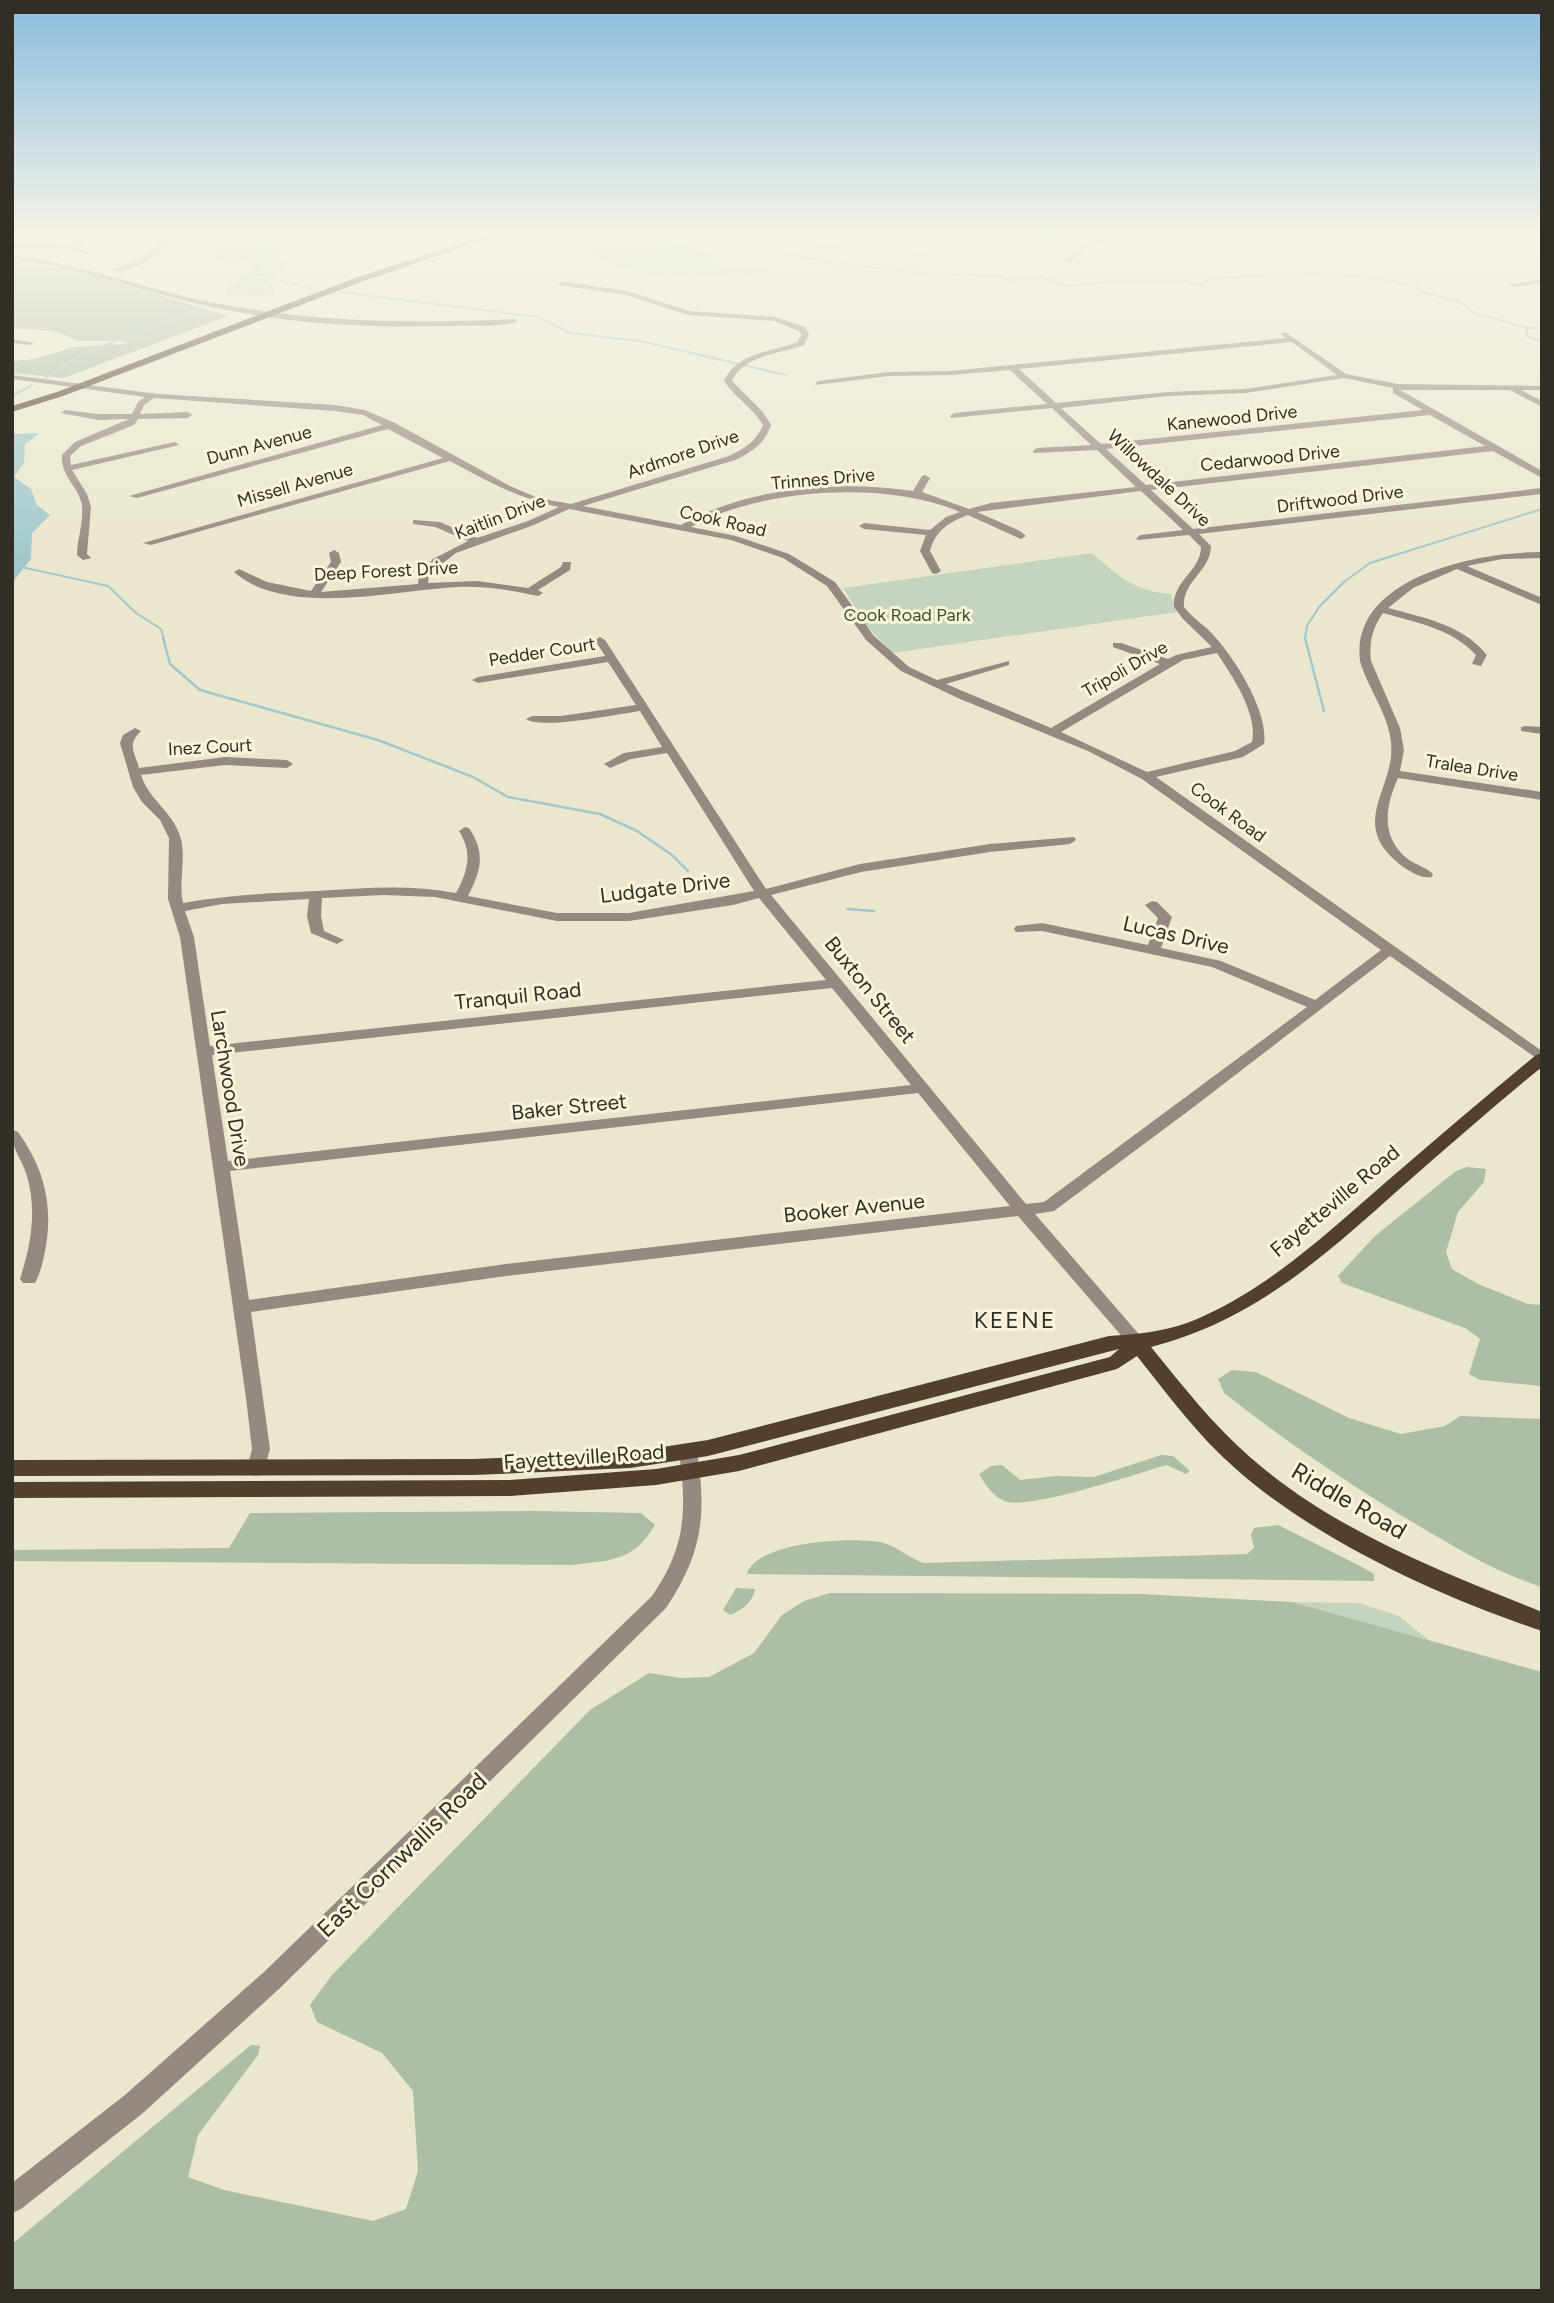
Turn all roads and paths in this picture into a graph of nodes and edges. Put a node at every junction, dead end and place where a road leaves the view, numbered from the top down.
1 (182, 344) edge
2 (796, 344) edge
3 (1246, 344) edge
4 (1299, 344) edge
5 (1012, 367) junction
6 (1344, 376) junction
7 (12, 377) edge
8 (818, 383) dead end
9 (75, 386) junction
10 (1398, 386) junction
11 (1511, 387) junction
12 (1542, 388) edge
13 (152, 395) junction
14 (1054, 405) junction
15 (1542, 405) edge
16 (12, 407) edge
17 (1432, 412) junction
18 (65, 413) dead end
19 (137, 415) junction
20 (188, 415) dead end
21 (954, 415) dead end
22 (392, 425) junction
23 (175, 445) dead end
24 (1100, 447) junction
25 (1494, 448) junction
26 (1037, 451) dead end
27 (451, 458) junction
28 (67, 468) junction
29 (1542, 475) edge
30 (925, 478) dead end
31 (1144, 488) junction
32 (1542, 491) edge
33 (916, 494) junction
34 (134, 496) dead end
35 (567, 508) junction
36 (968, 512) junction
37 (416, 522) dead end
38 (864, 526) dead end
39 (682, 528) junction
40 (1192, 532) junction
41 (932, 533) junction
42 (1021, 536) dead end
43 (1141, 538) dead end
44 (478, 542) junction
45 (148, 544) dead end
46 (334, 553) dead end
47 (1542, 555) edge
48 (86, 558) dead end
49 (567, 564) dead end
50 (1459, 566) junction
51 (936, 571) dead end
52 (239, 572) dead end
53 (423, 587) junction
54 (314, 594) junction
55 (1542, 602) edge
56 (1380, 608) junction
57 (600, 640) dead end
58 (1117, 645) dead end
59 (1219, 649) junction
60 (611, 658) junction
61 (1005, 663) dead end
62 (1168, 663) junction
63 (1477, 664) dead end
64 (478, 680) dead end
65 (934, 684) junction
66 (642, 707) junction
67 (532, 719) dead end
68 (1525, 729) dead end
69 (135, 731) dead end
70 (1542, 731) edge
71 (1053, 732) junction
72 (670, 749) junction
73 (287, 764) dead end
74 (610, 764) dead end
75 (134, 772) junction
76 (1396, 774) junction
77 (1146, 776) junction
78 (1542, 796) edge
79 (465, 831) dead end
80 (1070, 840) dead end
81 (1427, 874) dead end
82 (762, 893) junction
83 (316, 895) junction
84 (461, 897) junction
85 (1152, 905) dead end
86 (178, 908) junction
87 (1021, 929) dead end
88 (337, 940) dead end
89 (1153, 950) junction
90 (1390, 950) junction
91 (836, 983) junction
92 (1315, 1005) junction
93 (204, 1052) junction
94 (1542, 1058) edge
95 (921, 1088) junction
96 (12, 1135) edge
97 (221, 1167) junction
98 (1024, 1211) junction
99 (29, 1279) dead end
100 (241, 1307) junction
101 (1138, 1344) junction
102 (689, 1462) junction
103 (12, 1468) edge
104 (256, 1469) junction
105 (12, 1490) edge
106 (1542, 1622) edge
107 (12, 2200) edge

1 - 9 main road
2 - 35 street, Ardmore Drive
3 - 5 street
4 - 6 street
5 - 8 street
5 - 14 street, Willowdale Drive
6 - 10 street
6 - 14 street
7 - 9 street, Cook Road
9 - 13 street, Cook Road
9 - 16 main road
10 - 11 street
10 - 17 street
11 - 12 street
11 - 15 street
13 - 19 street
13 - 22 street, Cook Road
14 - 21 street
14 - 24 street, Willowdale Drive
17 - 24 street, Kanewood Drive
17 - 25 street
18 - 19 street
19 - 20 street
19 - 28 street
22 - 27 street, Cook Road
22 - 34 street, Dunn Avenue
23 - 28 street
24 - 26 street, Kanewood Drive
24 - 31 street, Willowdale Drive
25 - 29 street
25 - 31 street, Cedarwood Drive
27 - 35 street, Cook Road
27 - 45 street, Missell Avenue
28 - 48 street
30 - 33 street
31 - 36 street, Cedarwood Drive
31 - 40 street, Willowdale Drive
32 - 40 street, Driftwood Drive
33 - 36 street, Trinnes Drive
33 - 39 street, Trinnes Drive
35 - 39 street, Cook Road
35 - 44 street, Kaitlin Drive
36 - 41 street, Cedarwood Drive
36 - 42 street, Trinnes Drive
37 - 44 street
38 - 41 street
39 - 65 street, Cook Road
40 - 43 street, Driftwood Drive
40 - 59 street, Willowdale Drive
41 - 51 street
44 - 53 street, Kaitlin Drive
46 - 54 street
47 - 50 street
49 - 53 street, Deep Forest Drive
50 - 55 street
50 - 56 street
52 - 54 street, Deep Forest Drive
53 - 54 street, Deep Forest Drive
56 - 63 street
56 - 76 street
57 - 60 street, Buxton Street
58 - 62 street
59 - 62 street, Tripoli Drive
59 - 77 street, Willowdale Drive
60 - 64 street, Pedder Court
60 - 66 street, Buxton Street
61 - 65 street
62 - 71 street, Tripoli Drive
65 - 71 street, Cook Road
66 - 67 street
66 - 72 street, Buxton Street
68 - 70 street
69 - 75 street, Larchwood Drive
71 - 77 street, Cook Road
72 - 74 street
72 - 82 street, Buxton Street
73 - 75 street, Inez Court
75 - 86 street, Larchwood Drive
76 - 78 street, Tralea Drive
76 - 81 street
77 - 90 street, Cook Road
79 - 84 street
80 - 82 street, Ludgate Drive
82 - 84 street, Ludgate Drive
82 - 91 street, Buxton Street
83 - 84 street, Ludgate Drive
83 - 86 street, Ludgate Drive
83 - 88 street
85 - 89 street
86 - 93 street, Larchwood Drive
87 - 89 street, Lucas Drive
89 - 92 street, Lucas Drive
90 - 92 street, Booker Avenue
90 - 94 street, Cook Road
91 - 93 street, Tranquil Road
91 - 95 street, Buxton Street
92 - 98 street, Booker Avenue
93 - 97 street, Larchwood Drive
94 - 101 main road, Fayetteville Road
95 - 97 street, Baker Street
95 - 98 street, Buxton Street
96 - 99 street
97 - 100 street, Larchwood Drive
98 - 100 street, Booker Avenue
98 - 101 street, Buxton Street
100 - 104 street, Larchwood Drive
101 - 102 main road, Fayetteville Road
101 - 106 main road, Riddle Road
102 - 104 main road, Fayetteville Road
102 - 105 main road, Fayetteville Road
102 - 107 street, East Cornwallis Road
103 - 104 main road, Fayetteville Road

